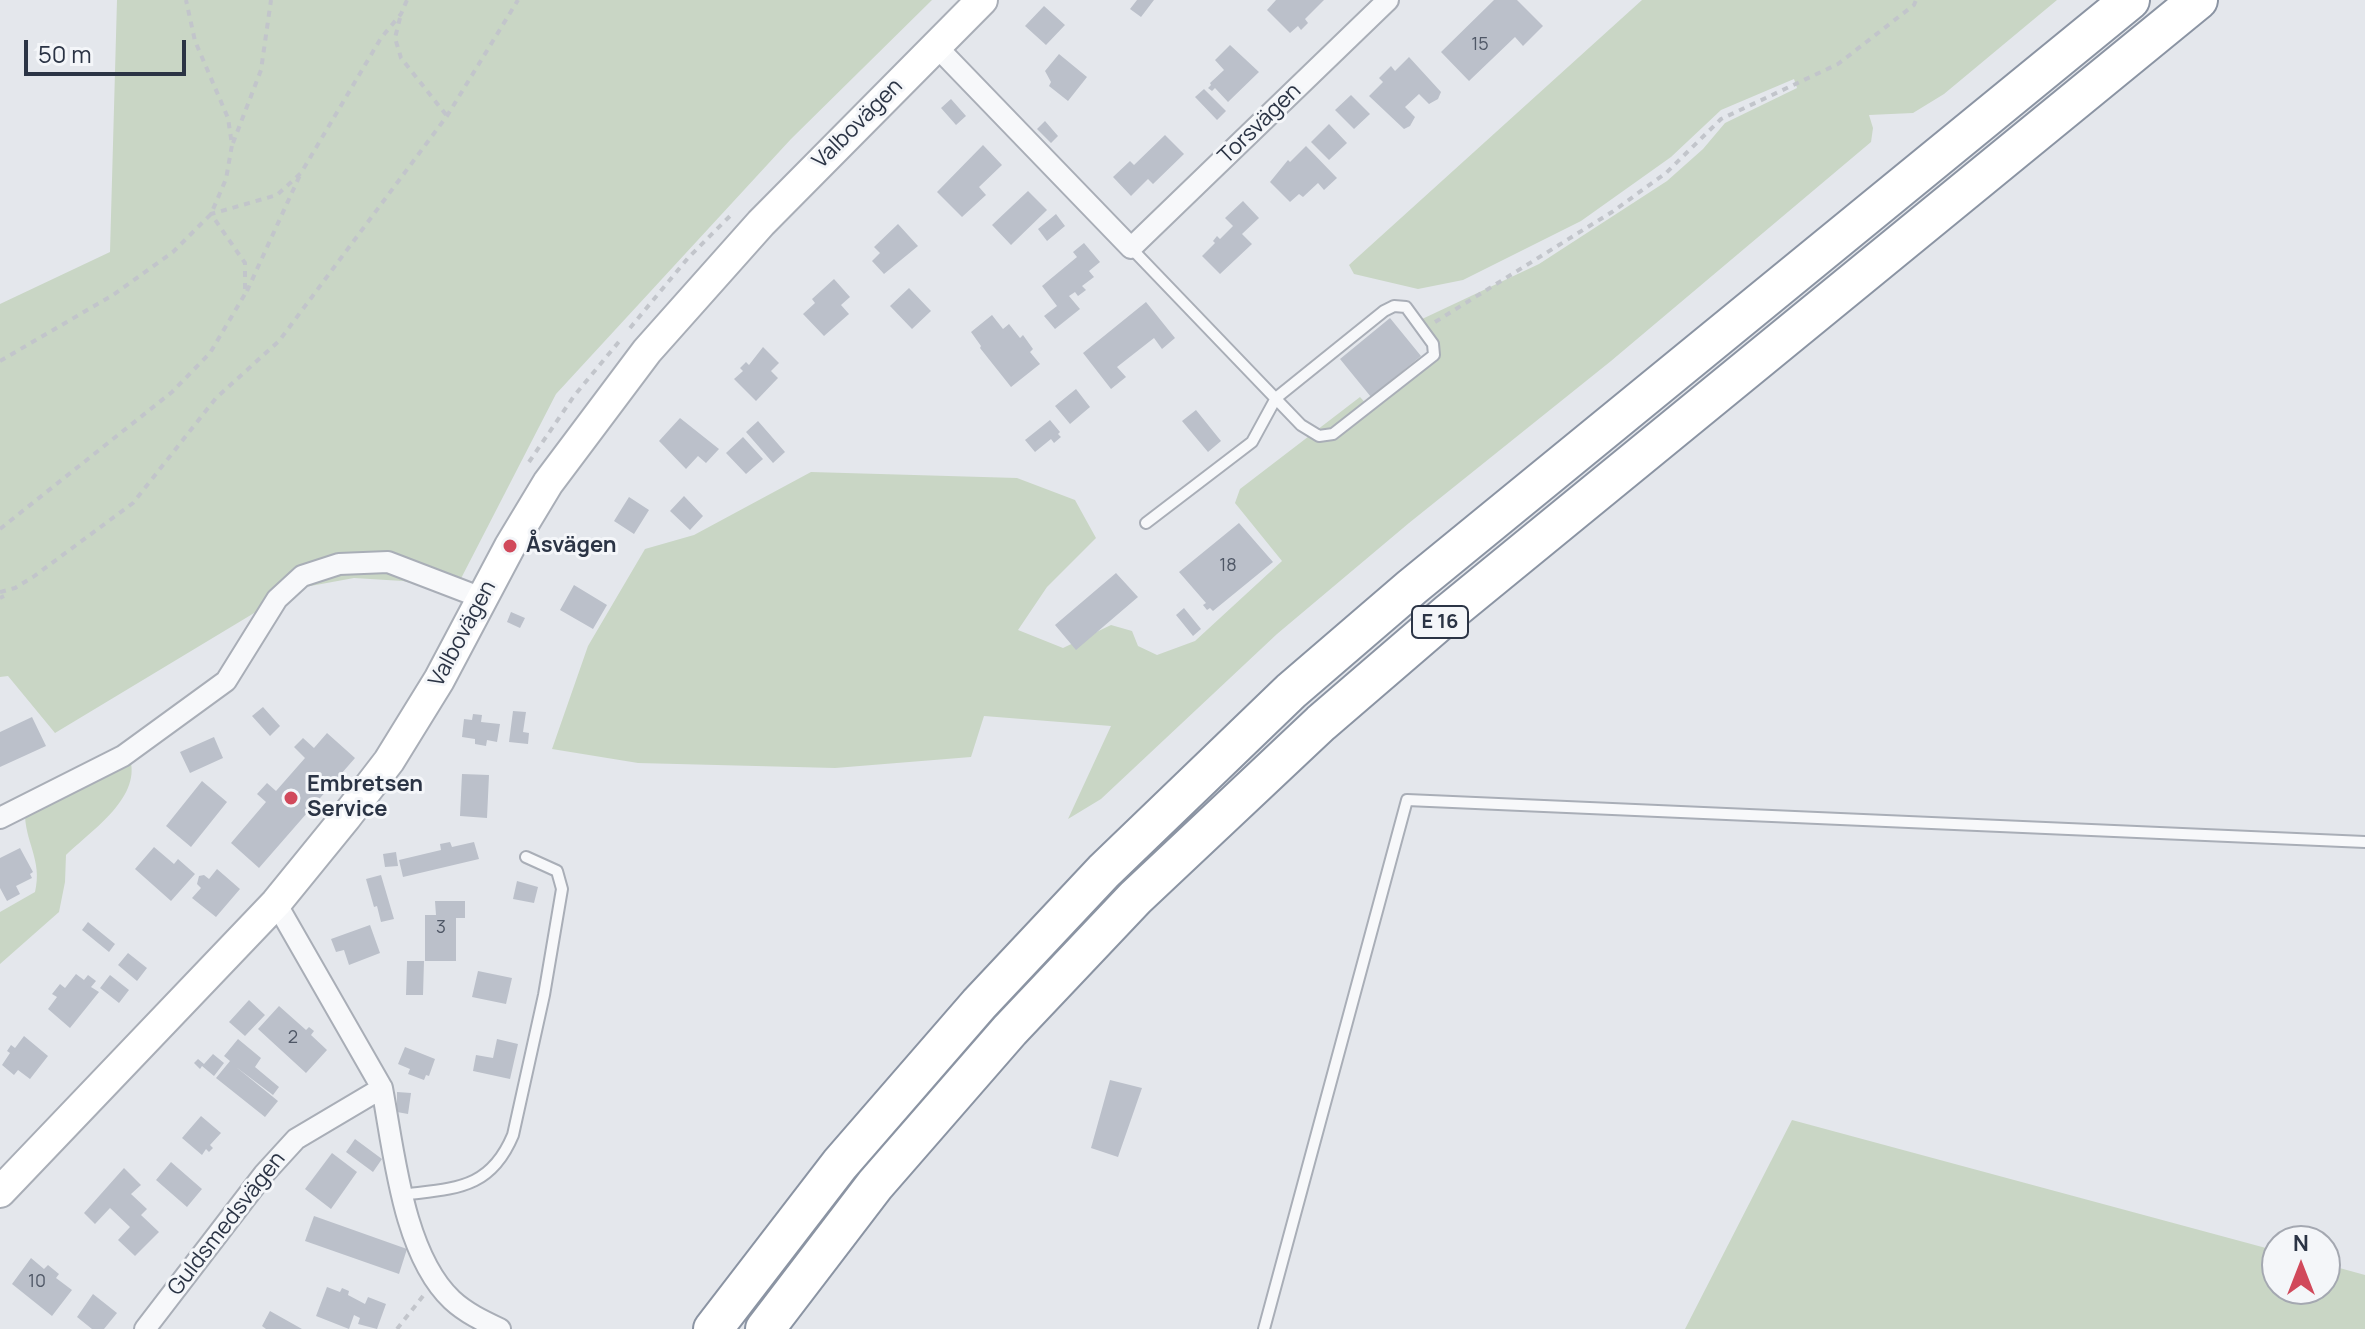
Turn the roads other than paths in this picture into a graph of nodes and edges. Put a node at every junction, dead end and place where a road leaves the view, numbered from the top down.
1 (982, 0) edge
2 (1388, 0) edge
3 (2130, 0) edge
4 (2198, 0) edge
5 (936, 46) junction
6 (1131, 248) junction
7 (1276, 398) junction
8 (1146, 523) dead end
9 (482, 598) junction
10 (0, 818) edge
11 (2365, 842) edge
12 (526, 857) dead end
13 (276, 903) junction
14 (382, 1088) junction
15 (0, 1192) edge
16 (402, 1195) junction
17 (145, 1329) edge
18 (500, 1329) edge
19 (713, 1329) edge
20 (765, 1329) edge
21 (1264, 1329) edge

1 - 5 main road, Valbovägen
2 - 6 street, Torsvägen
3 - 19 highway, E 16
4 - 20 highway, E 16
5 - 6 street
5 - 9 main road, Valbovägen
6 - 7 lane
7 - 7 lane
7 - 8 lane
9 - 10 street
9 - 13 main road, Valbovägen
11 - 21 lane
12 - 16 lane
13 - 14 street
13 - 15 main road, Valbovägen
14 - 16 street
14 - 17 street, Guldsmedsvägen
16 - 18 street

